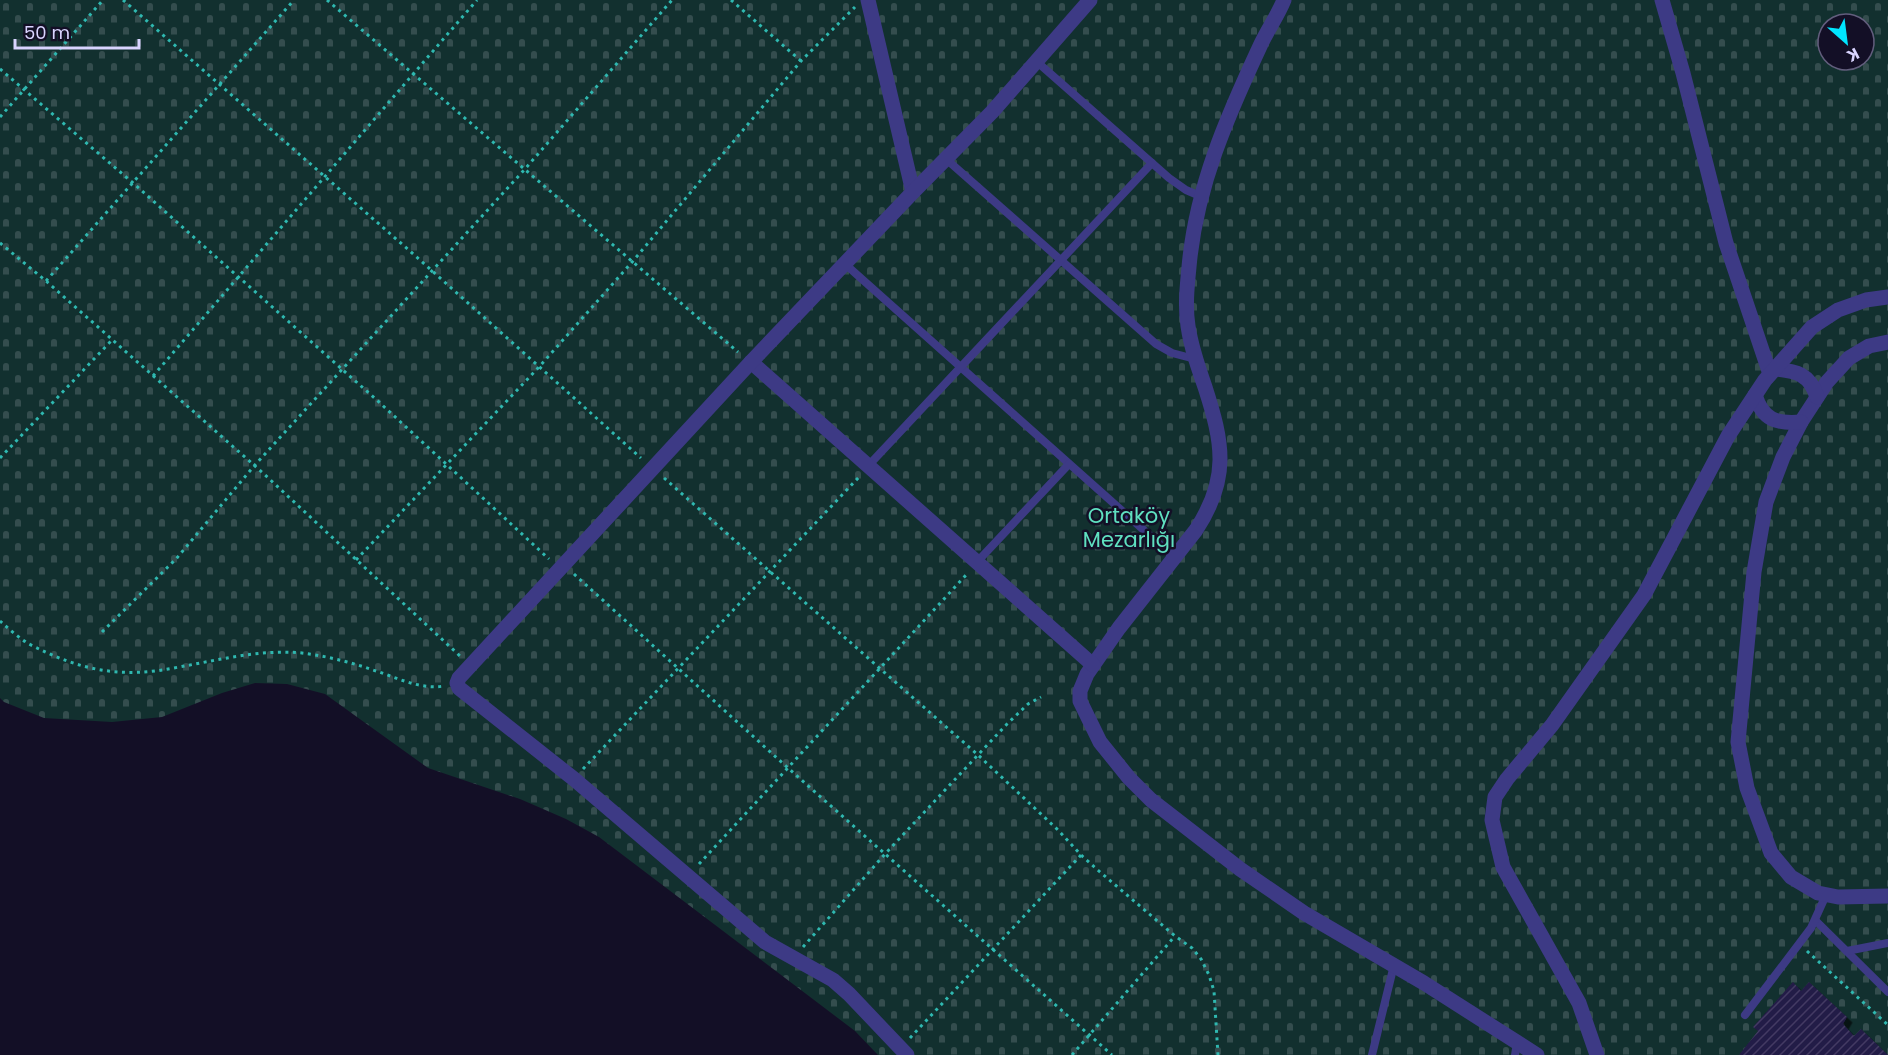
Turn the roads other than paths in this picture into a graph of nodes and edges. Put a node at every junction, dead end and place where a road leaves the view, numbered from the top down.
1 (868, 0) edge
2 (1090, 0) edge
3 (1284, 0) edge
4 (1662, 0) edge
5 (1036, 61) junction
6 (945, 159) junction
7 (1152, 163) junction
8 (913, 192) junction
9 (1200, 196) junction
10 (1061, 261) junction
11 (845, 264) junction
12 (1888, 297) edge
13 (1888, 342) edge
14 (1195, 359) junction
15 (751, 362) junction
16 (961, 368) junction
17 (1772, 371) junction
18 (1755, 395) junction
19 (1817, 396) junction
20 (1801, 422) junction
21 (1069, 464) junction
22 (868, 466) junction
23 (1174, 557) junction
24 (977, 562) junction
25 (1093, 665) junction
26 (1826, 895) junction
27 (1888, 896) edge
28 (1816, 921) junction
29 (1888, 944) edge
30 (1847, 951) junction
31 (1394, 965) junction
32 (1888, 992) edge
33 (1745, 1015) dead end
34 (1516, 1049) edge
35 (904, 1052) edge
36 (1372, 1055) edge
37 (1537, 1055) edge
38 (1597, 1055) edge

1 - 8 street
2 - 5 street
3 - 9 street
4 - 17 street
5 - 6 street
5 - 7 lane
6 - 8 street
6 - 10 lane
7 - 9 lane
7 - 10 lane
8 - 11 street
9 - 14 street
10 - 14 lane
10 - 16 lane
11 - 15 street
11 - 16 lane
12 - 17 street
13 - 19 street
14 - 23 street
15 - 22 street
15 - 35 street
16 - 21 lane
16 - 22 lane
17 - 18 street
17 - 19 street
18 - 20 street
18 - 38 street
19 - 20 street
20 - 26 street
21 - 23 lane
21 - 24 lane
22 - 24 street
23 - 25 street
24 - 25 street
25 - 31 street
26 - 27 street
26 - 28 lane
28 - 30 lane
28 - 33 lane
29 - 30 lane
30 - 32 lane
31 - 34 street
31 - 36 lane
34 - 37 street

